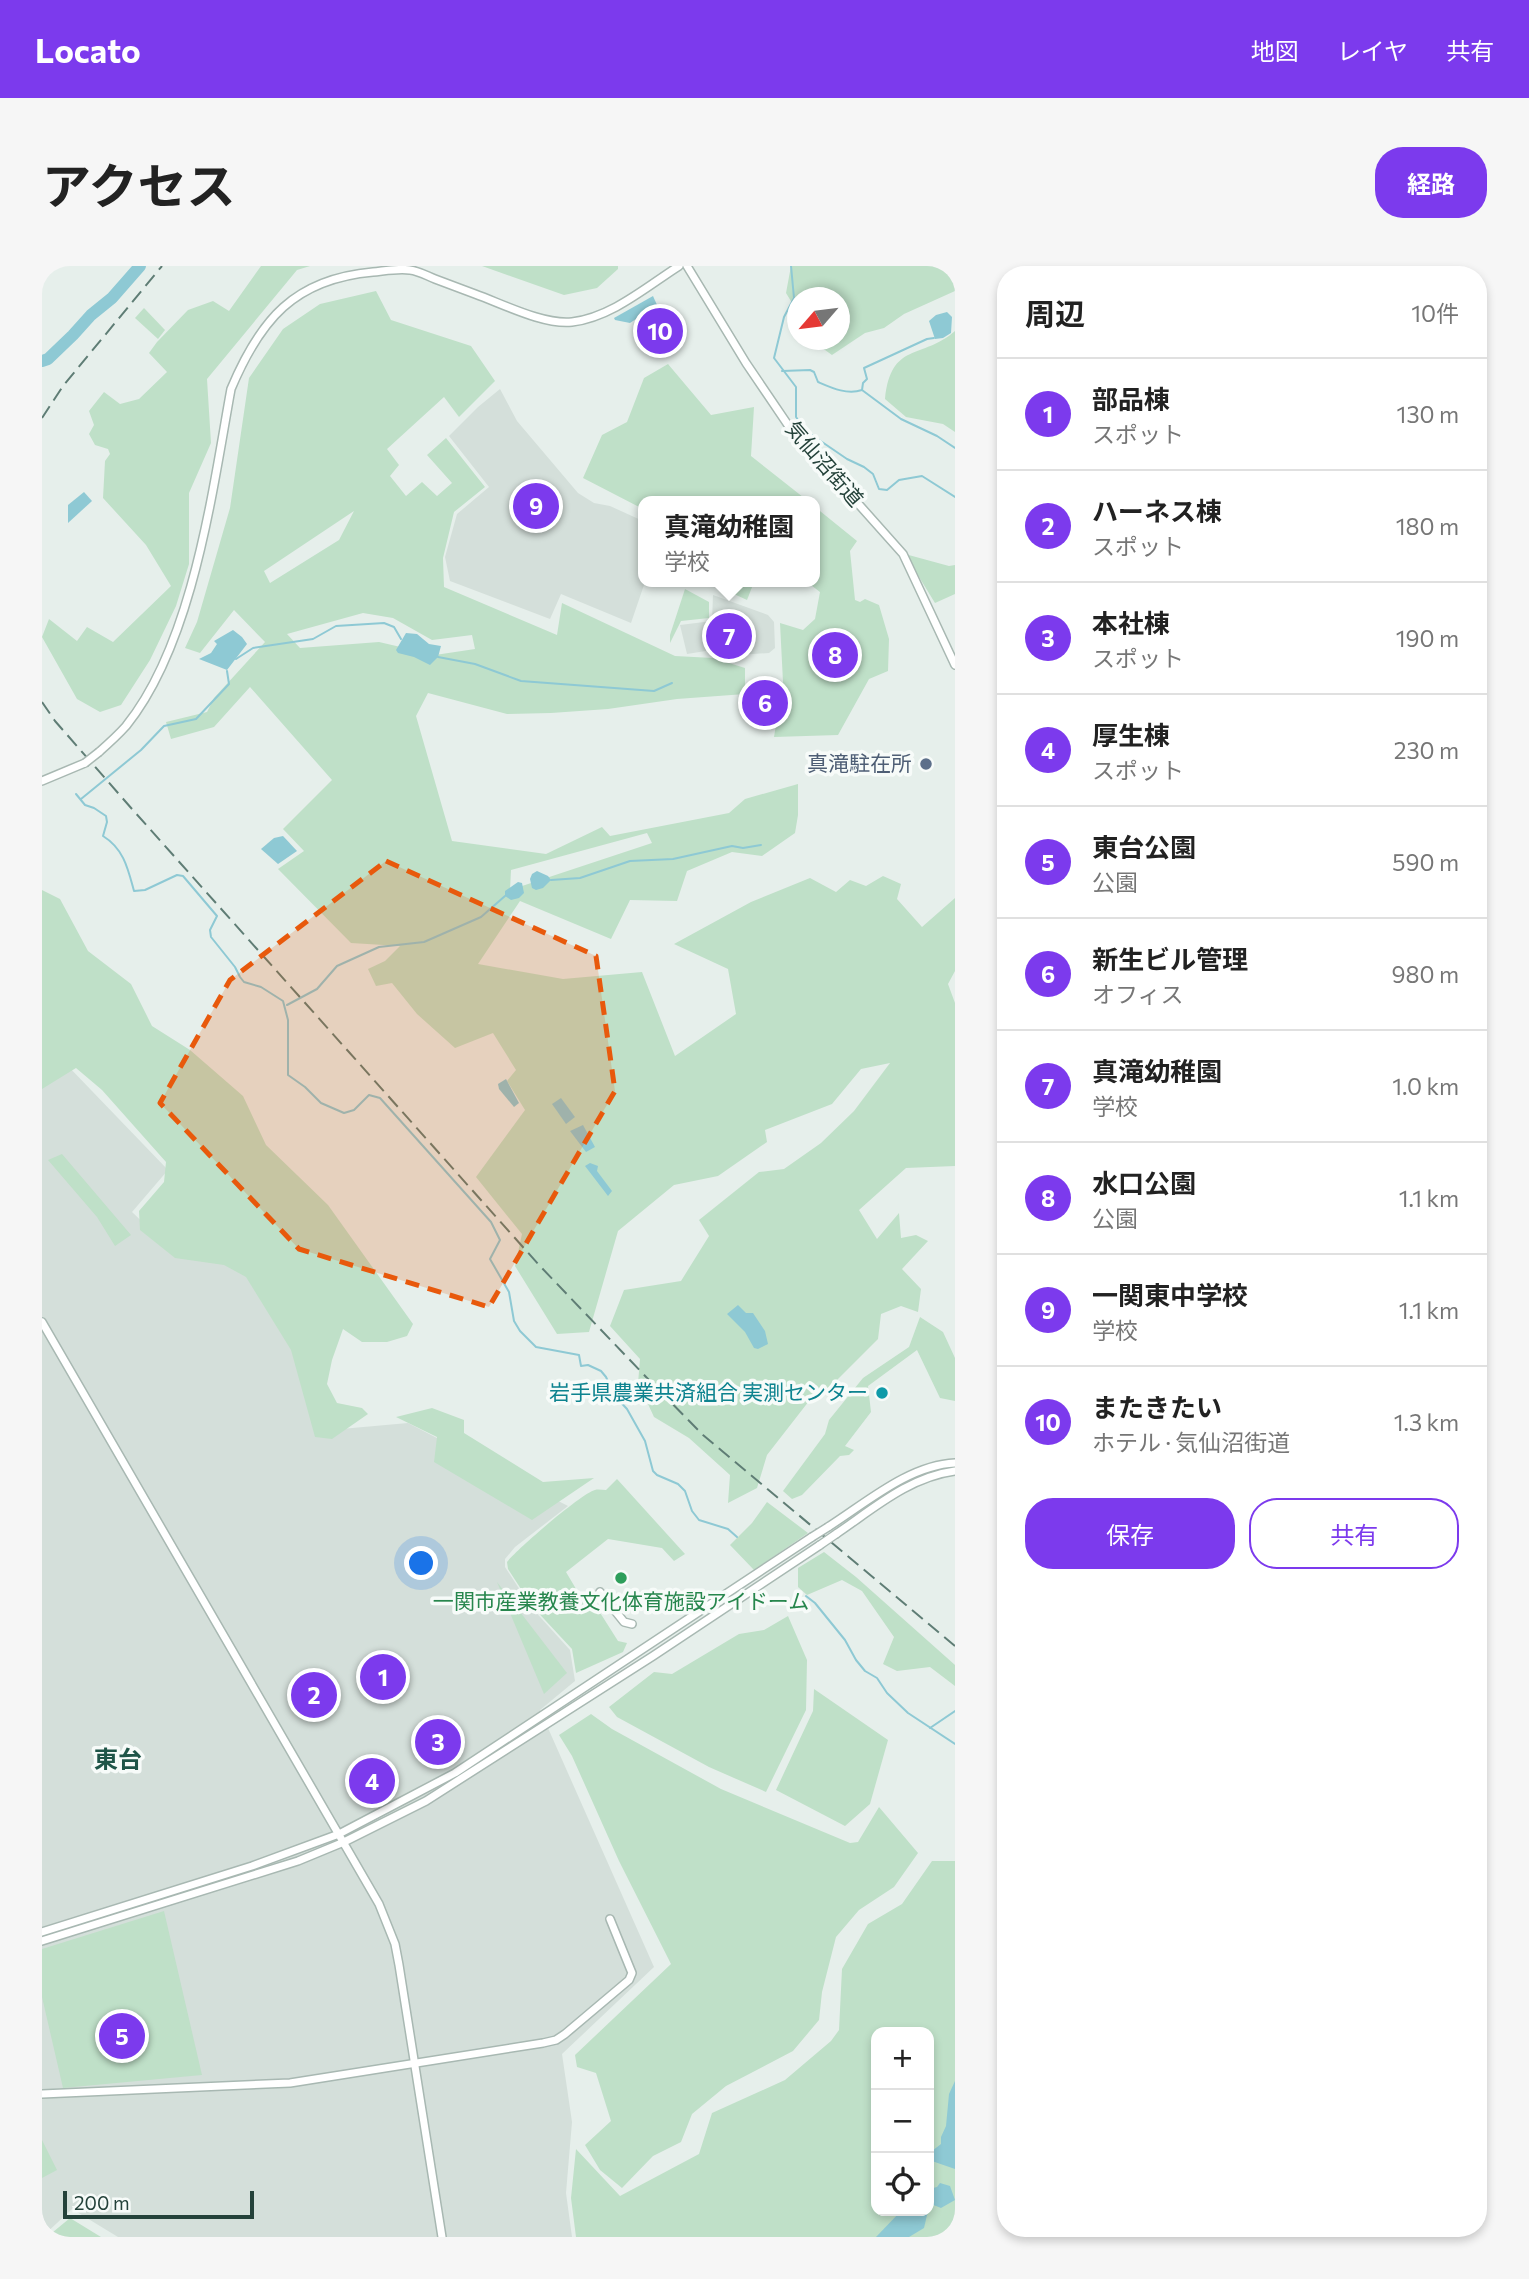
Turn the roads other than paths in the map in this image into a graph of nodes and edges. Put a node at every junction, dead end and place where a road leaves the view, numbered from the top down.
1 (679, 266) edge
2 (687, 266) edge
3 (955, 665) edge
4 (42, 782) edge
5 (42, 1322) edge
6 (955, 1463) edge
7 (955, 1472) edge
8 (600, 1592) dead end
9 (632, 1624) dead end
10 (339, 1834) junction
11 (344, 1842) junction
12 (610, 1919) dead end
13 (42, 1932) edge
14 (42, 1941) edge
15 (415, 2063) junction
16 (42, 2094) edge
17 (442, 2237) edge

1 - 4 street, bridge
2 - 3 street, 気仙沼街道
5 - 10 street
6 - 10 street, bridge
7 - 11 street, bridge
8 - 9 street
10 - 11 street
10 - 13 street
11 - 14 street
11 - 15 street
12 - 15 street
15 - 16 street
15 - 17 street

